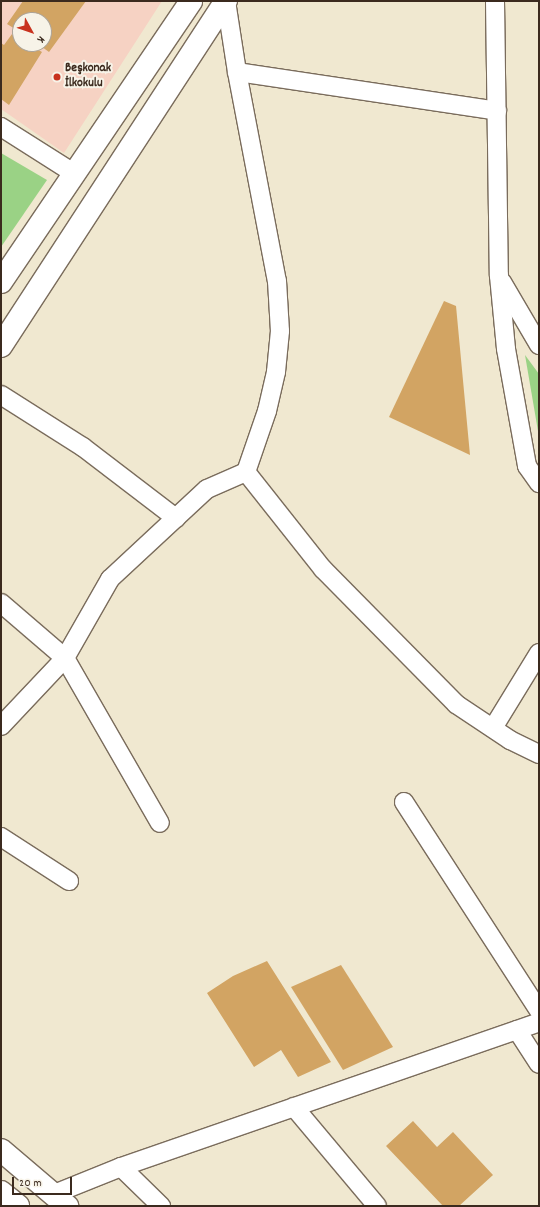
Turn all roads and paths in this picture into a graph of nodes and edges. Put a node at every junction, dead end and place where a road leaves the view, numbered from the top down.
1 (191, 1) edge
2 (226, 1) edge
3 (495, 1) edge
4 (237, 72) junction
5 (497, 111) junction
6 (1, 127) edge
7 (75, 174) junction
8 (499, 276) junction
9 (1, 282) edge
10 (539, 345) edge
11 (1, 346) edge
12 (1, 395) edge
13 (246, 472) junction
14 (539, 483) edge
15 (176, 518) junction
16 (1, 603) edge
17 (539, 653) edge
18 (65, 658) junction
19 (1, 726) edge
20 (493, 728) junction
21 (539, 754) edge
22 (404, 802) dead end
23 (160, 823) dead end
24 (1, 837) edge
25 (70, 881) dead end
26 (539, 1011) edge
27 (539, 1022) edge
28 (517, 1030) junction
29 (539, 1064) edge
30 (294, 1107) junction
31 (1, 1150) edge
32 (121, 1167) junction
33 (1, 1192) edge
34 (60, 1200) edge
35 (18, 1206) edge
36 (161, 1206) edge
37 (377, 1206) edge

1 - 7 street
2 - 4 street
2 - 11 street
3 - 5 street
4 - 5 street
4 - 13 street
5 - 8 street
6 - 7 street
7 - 9 street
8 - 10 street
8 - 14 street
12 - 15 street
13 - 15 street
13 - 20 street
15 - 18 street
16 - 18 street
17 - 20 street
18 - 19 street
18 - 23 street
20 - 21 street
22 - 26 street
24 - 25 street
27 - 28 street
28 - 29 street
28 - 30 street
30 - 32 street
30 - 37 street
31 - 34 street
32 - 34 street
32 - 36 street
33 - 35 street

